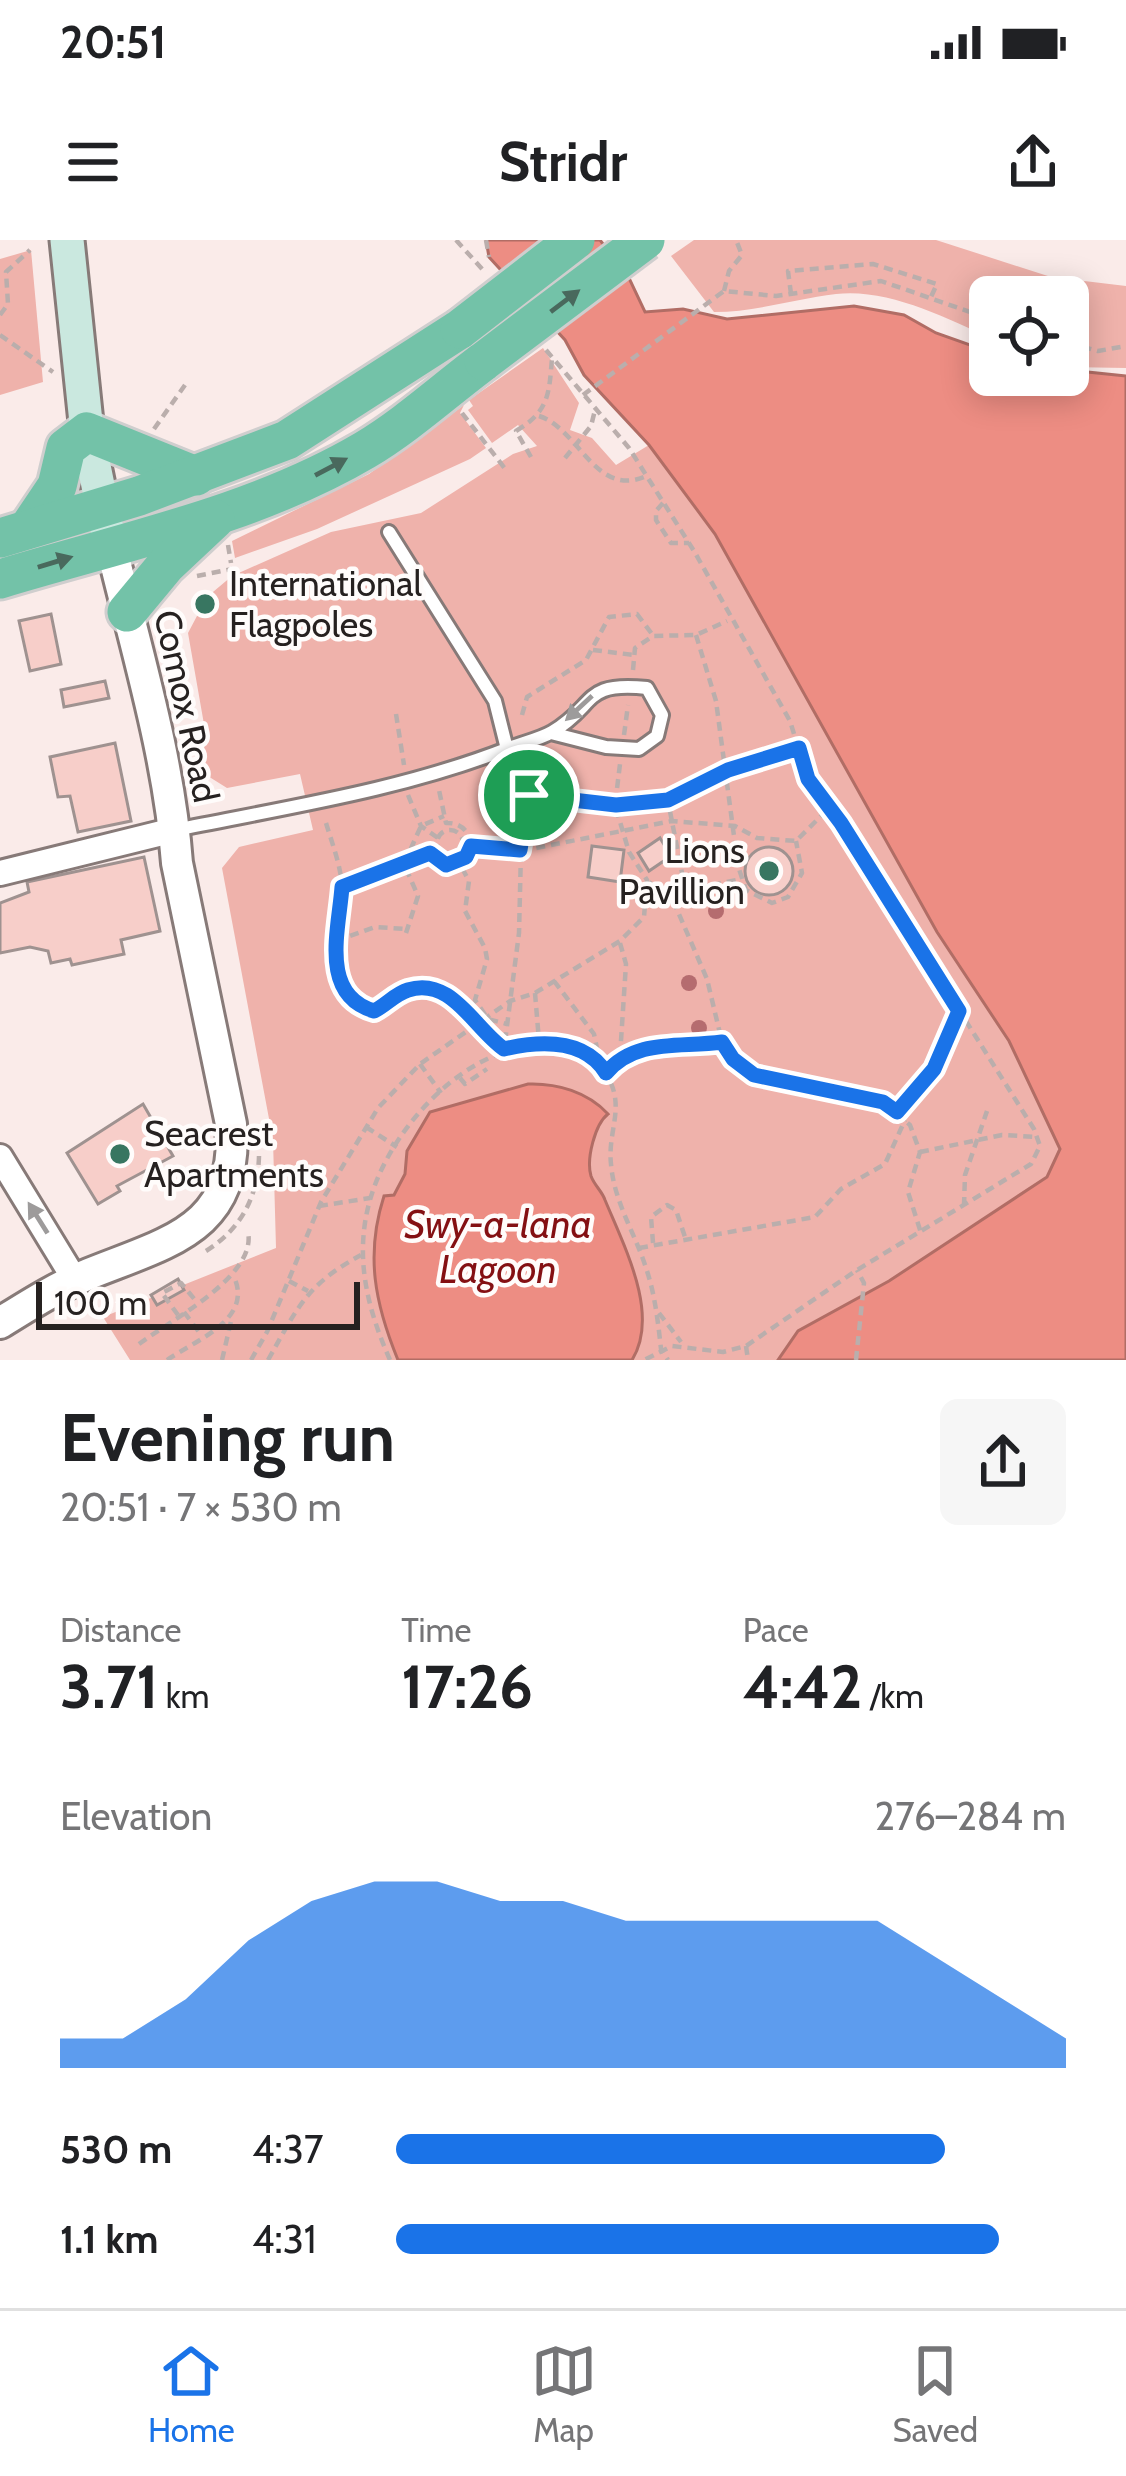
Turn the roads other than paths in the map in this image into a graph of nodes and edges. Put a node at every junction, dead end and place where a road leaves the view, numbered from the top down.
1 (67, 240) edge
2 (575, 240) edge
3 (645, 240) edge
4 (87, 432) junction
5 (196, 476) junction
6 (102, 506) junction
7 (225, 526) junction
8 (389, 532) dead end
9 (14, 533) edge
10 (111, 545) junction
11 (0, 579) edge
12 (128, 612) junction
13 (551, 733) junction
14 (507, 748) junction
15 (174, 830) junction
16 (0, 873) edge
17 (0, 1156) edge
18 (75, 1280) junction
19 (0, 1323) edge

1 - 4 main road, Comox Road
2 - 5 highway, bridge
7 -> 3 highway, bridge
4 - 5 highway
4 - 6 main road, Comox Road
4 - 9 highway
5 - 6 highway
6 - 9 highway
6 - 10 main road, Comox Road
7 - 10 highway
7 - 12 highway
8 - 14 lane
11 -> 10 highway
10 - 12 street, Comox Road
12 - 15 street, Comox Road
13 -> 13 lane
13 - 14 lane
14 - 15 lane
15 - 16 street
15 - 18 street, Comox Road
18 -> 17 street
18 - 19 street

